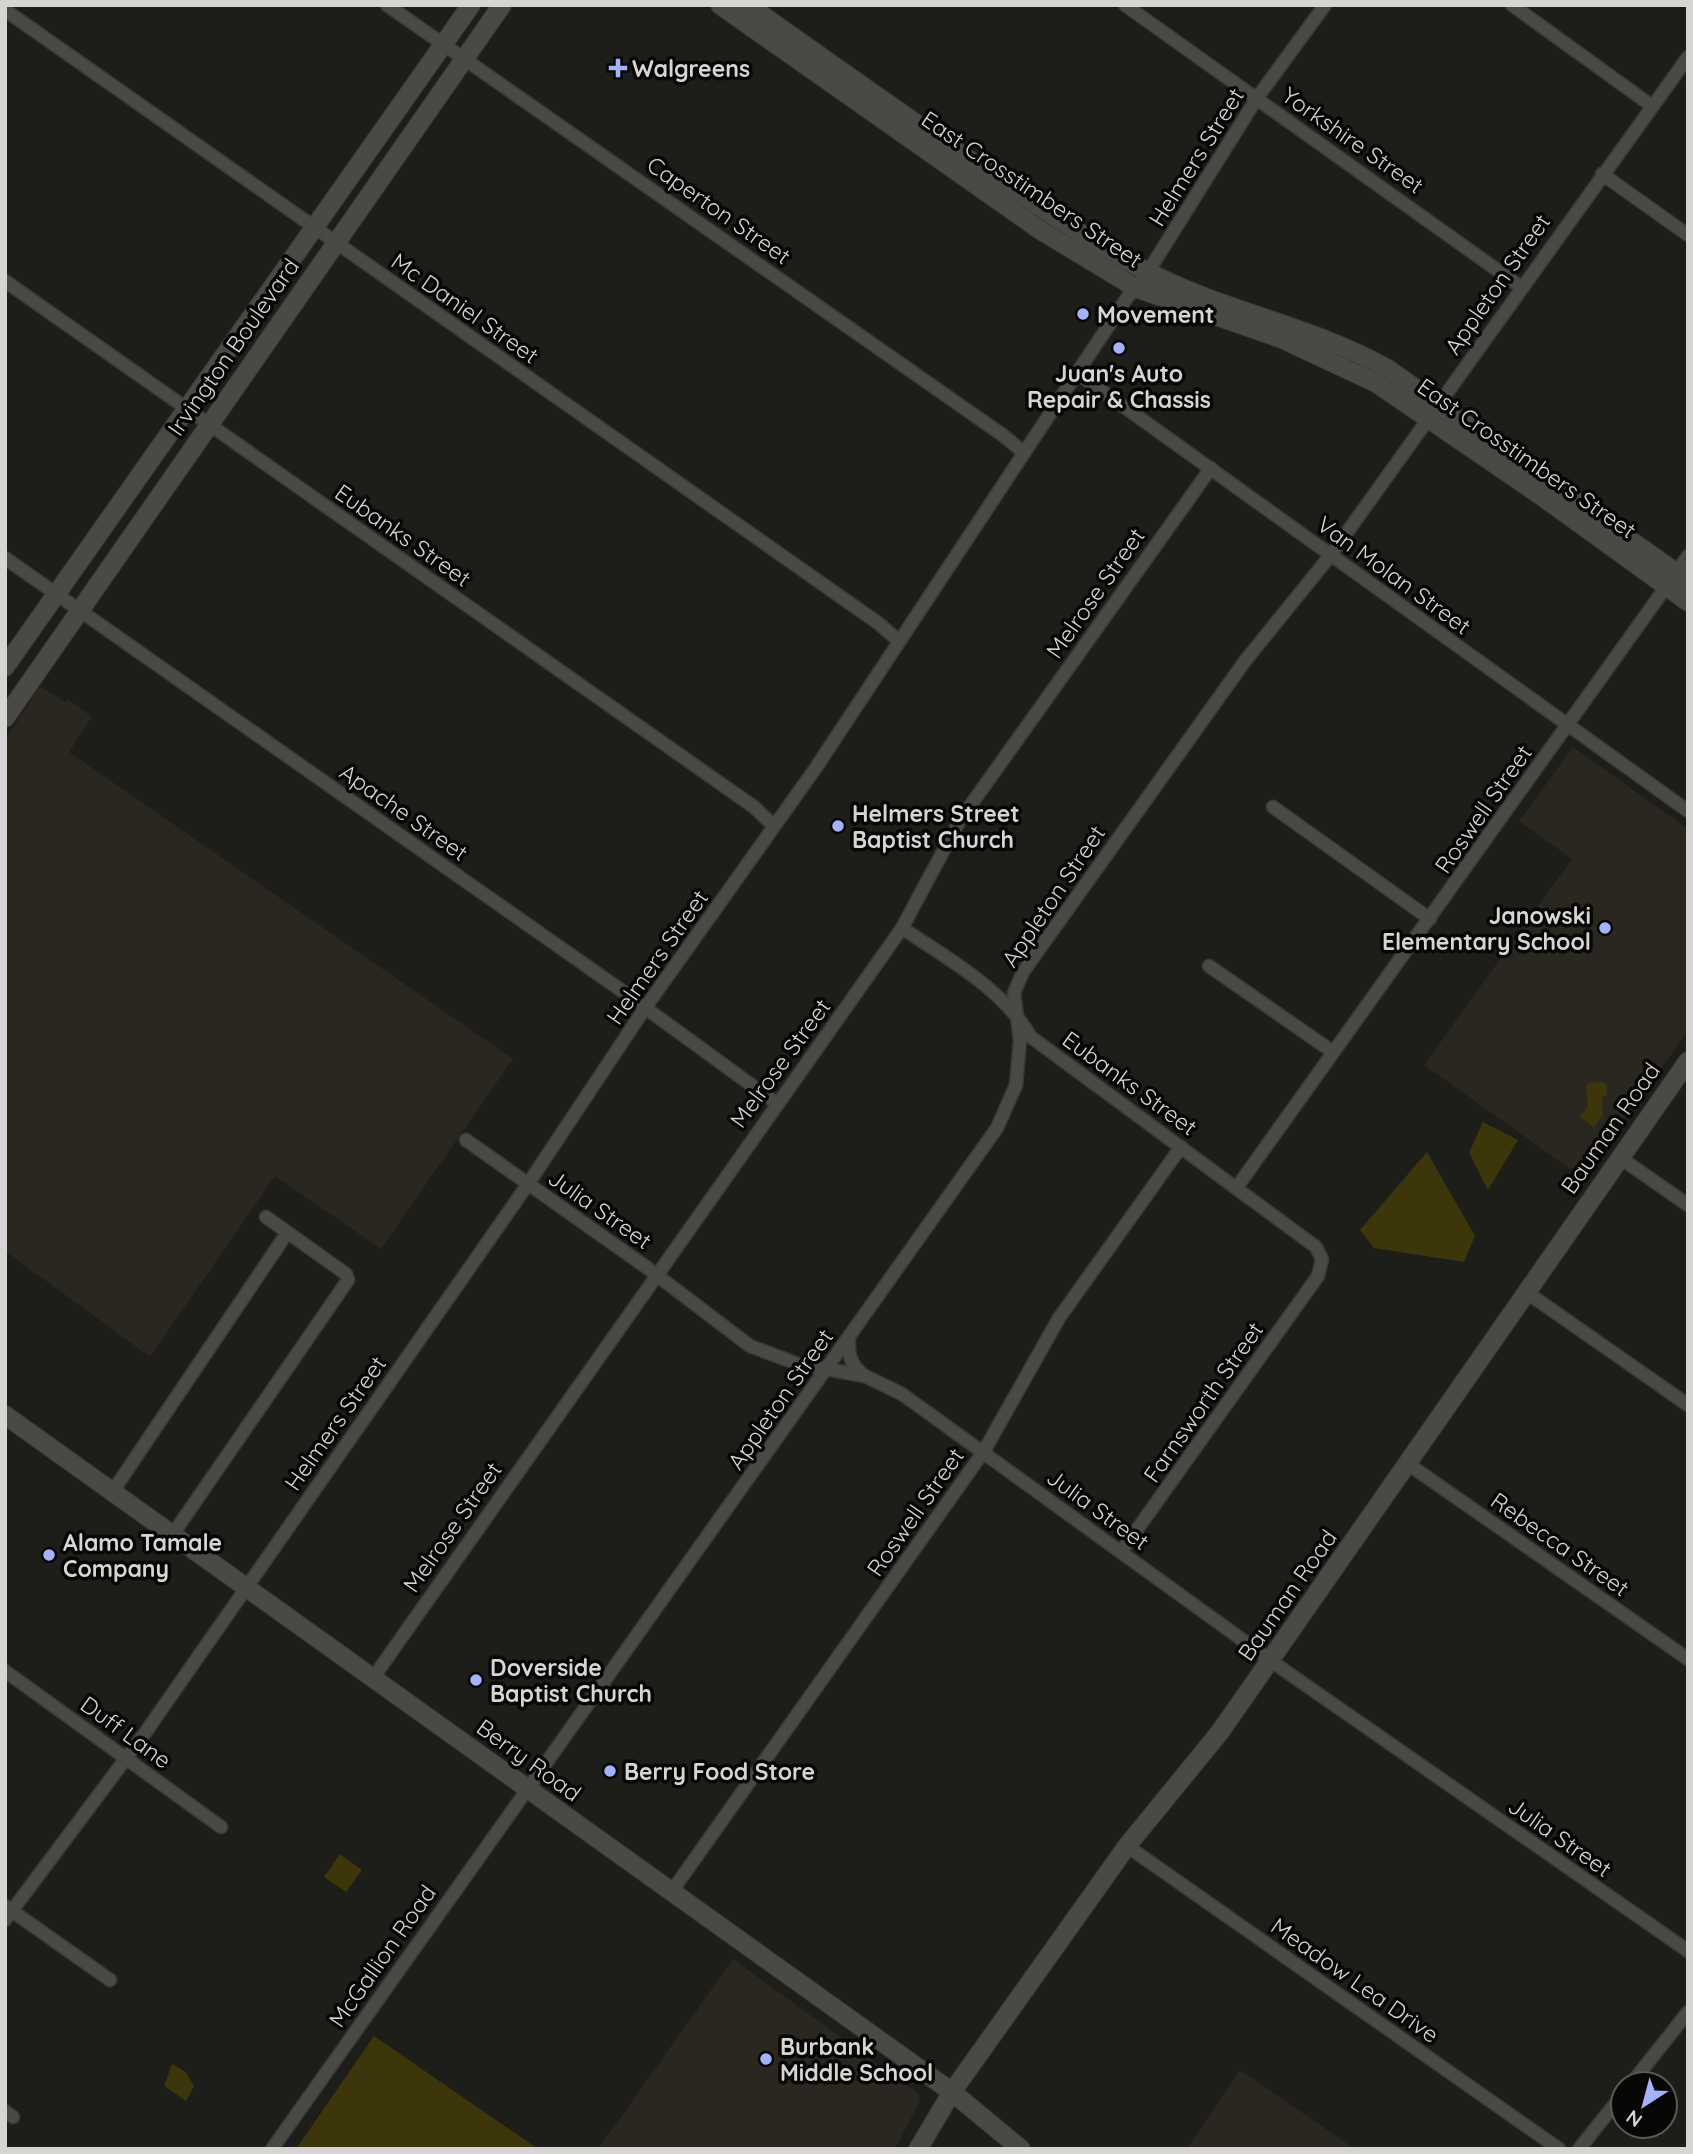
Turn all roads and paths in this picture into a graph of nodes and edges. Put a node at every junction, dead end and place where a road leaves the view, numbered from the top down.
1 (387, 5) edge
2 (471, 5) edge
3 (502, 5) edge
4 (720, 5) edge
5 (748, 5) edge
6 (1125, 5) edge
7 (1325, 5) edge
8 (1512, 5) edge
9 (5, 10) edge
10 (443, 46) junction
11 (1688, 57) edge
12 (464, 60) junction
13 (858, 93) junction
14 (1257, 98) junction
15 (1652, 106) junction
16 (1602, 174) junction
17 (977, 175) junction
18 (312, 228) junction
19 (1688, 235) edge
20 (336, 244) junction
21 (1149, 272) junction
22 (5, 281) edge
23 (1521, 287) junction
24 (1136, 288) junction
25 (1284, 331) junction
26 (1077, 373) junction
27 (186, 408) junction
28 (1433, 411) junction
29 (209, 426) junction
30 (1024, 453) junction
31 (1211, 468) junction
32 (1330, 555) junction
33 (1688, 556) edge
34 (5, 558) edge
35 (1676, 580) edge
36 (57, 594) junction
37 (1688, 602) edge
38 (79, 609) junction
39 (899, 641) junction
40 (5, 667) edge
41 (5, 718) edge
42 (1568, 726) junction
43 (1273, 807) dead end
44 (1688, 811) edge
45 (774, 826) junction
46 (1430, 919) junction
47 (902, 928) junction
48 (1209, 966) dead end
49 (1009, 997) junction
50 (645, 1008) junction
51 (1025, 1039) junction
52 (1334, 1052) junction
53 (1688, 1061) edge
54 (776, 1103) junction
55 (466, 1139) dead end
56 (1181, 1147) junction
57 (1619, 1157) junction
58 (528, 1184) junction
59 (1237, 1187) junction
60 (1688, 1205) edge
61 (266, 1217) dead end
62 (287, 1233) junction
63 (657, 1275) junction
64 (1318, 1276) joint
65 (1526, 1292) junction
66 (849, 1337) junction
67 (827, 1370) junction
68 (865, 1376) junction
69 (1688, 1405) edge
70 (5, 1415) edge
71 (984, 1451) junction
72 (1408, 1464) junction
73 (113, 1491) junction
74 (173, 1534) junction
75 (1121, 1552) junction
76 (248, 1586) junction
77 (1688, 1659) edge
78 (1271, 1661) junction
79 (5, 1671) edge
80 (373, 1678) junction
81 (124, 1757) junction
82 (527, 1788) junction
83 (221, 1827) dead end
84 (1127, 1846) junction
85 (675, 1895) junction
86 (7, 1912) edge
87 (1688, 1951) edge
88 (110, 1980) dead end
89 (1688, 2012) edge
90 (1642, 2070) edge
91 (951, 2092) junction
92 (1609, 2112) edge
93 (272, 2149) edge
94 (918, 2149) edge
95 (1021, 2149) edge
96 (1559, 2149) edge
97 (1579, 2149) edge

1 - 10 street, Caperton Street
2 - 10 main road, Irvington Boulevard
3 - 12 main road, Irvington Boulevard
4 - 13 main road, East Crosstimbers Street
5 - 13 main road, East Crosstimbers Street
6 - 14 street, Yorkshire Street
7 - 14 street, Helmers Street
8 - 15 street
9 - 18 street, Mc Daniel Street
10 - 12 street, Caperton Street
10 - 18 main road, Irvington Boulevard
11 - 15 street, Appleton Street
12 - 20 main road, Irvington Boulevard
12 - 30 street, Caperton Street
13 - 17 main road, East Crosstimbers Street
14 - 21 street, Helmers Street
14 - 23 street, Yorkshire Street
15 - 16 street, Appleton Street
16 - 19 street
16 - 23 street, Appleton Street
17 - 21 main road, East Crosstimbers Street
17 - 24 main road, East Crosstimbers Street
18 - 20 street, Mc Daniel Street
18 - 27 main road, Irvington Boulevard
20 - 29 main road, Irvington Boulevard
20 - 39 street, Mc Daniel Street
21 - 24 street, Helmers Street
21 - 25 main road, East Crosstimbers Street
22 - 27 street, Eubanks Street
23 - 28 street, Appleton Street
24 - 25 main road, East Crosstimbers Street
24 - 26 street, Helmers Street
25 - 28 main road, East Crosstimbers Street
26 - 30 street, Helmers Street
26 - 31 street, Van Molan Street
27 - 29 street, Eubanks Street
27 - 36 main road, Irvington Boulevard
28 - 32 street, Appleton Street
28 - 35 main road, East Crosstimbers Street
29 - 38 main road, Irvington Boulevard
29 - 45 street, Eubanks Street
30 - 39 street, Helmers Street
31 - 32 street, Van Molan Street
31 - 47 street, Melrose Street
32 - 42 street, Van Molan Street
32 - 49 street, Appleton Street
33 - 35 street, Roswell Street
34 - 36 street, Apache Street
35 - 37 main road, East Crosstimbers Street
35 - 42 street, Roswell Street
36 - 38 street, Apache Street
36 - 40 main road, Irvington Boulevard
38 - 41 main road, Irvington Boulevard
38 - 50 street, Apache Street
39 - 45 street, Helmers Street
42 - 44 street, Van Molan Street
42 - 46 street, Roswell Street
43 - 46 street
45 - 50 street, Helmers Street
46 - 52 street, Roswell Street
47 - 49 street
47 - 54 street, Melrose Street
48 - 52 street
49 - 51 street, Appleton Street
50 - 54 street, Apache Street
50 - 58 street, Helmers Street
51 - 56 street, Eubanks Street
51 - 66 street, Appleton Street
52 - 59 street, Roswell Street
53 - 57 main road, Bauman Road
54 - 63 street, Melrose Street
55 - 58 street, Julia Street
56 - 59 street, Eubanks Street
56 - 71 street, Roswell Street
57 - 60 street
57 - 65 main road, Bauman Road
58 - 63 street, Julia Street
58 - 76 street, Helmers Street
59 - 64 street, Eubanks Street
61 - 62 street
62 - 73 street
62 - 74 street
63 - 67 street, Julia Street
63 - 80 street, Melrose Street
64 - 75 street, Farnsworth Street
65 - 69 street
65 - 72 main road, Bauman Road
66 - 67 street, Appleton Street
66 - 68 street
67 - 68 street, Julia Street
67 - 82 street, Appleton Street
68 - 71 street, Julia Street
70 - 73 main road, Berry Road
71 - 75 street, Julia Street
71 - 85 street, Roswell Street
72 - 77 street, Rebecca Street
72 - 78 main road, Bauman Road
73 - 74 main road, Berry Road
74 - 76 main road, Berry Road
75 - 78 street, Julia Street
76 - 80 main road, Berry Road
76 - 81 street, Helmers Street
78 - 84 main road, Bauman Road
78 - 87 street, Julia Street
79 - 81 street, Duff Lane
80 - 82 main road, Berry Road
81 - 83 street, Duff Lane
81 - 86 street, Helmers Street
82 - 85 main road, Berry Road
82 - 93 street, McGallion Road
84 - 91 main road, Bauman Road
84 - 96 street, Meadow Lea Drive
85 - 91 main road, Berry Road
86 - 88 street
89 - 90 street
91 - 94 main road, Bauman Road
91 - 95 main road, Berry Road
92 - 97 street

